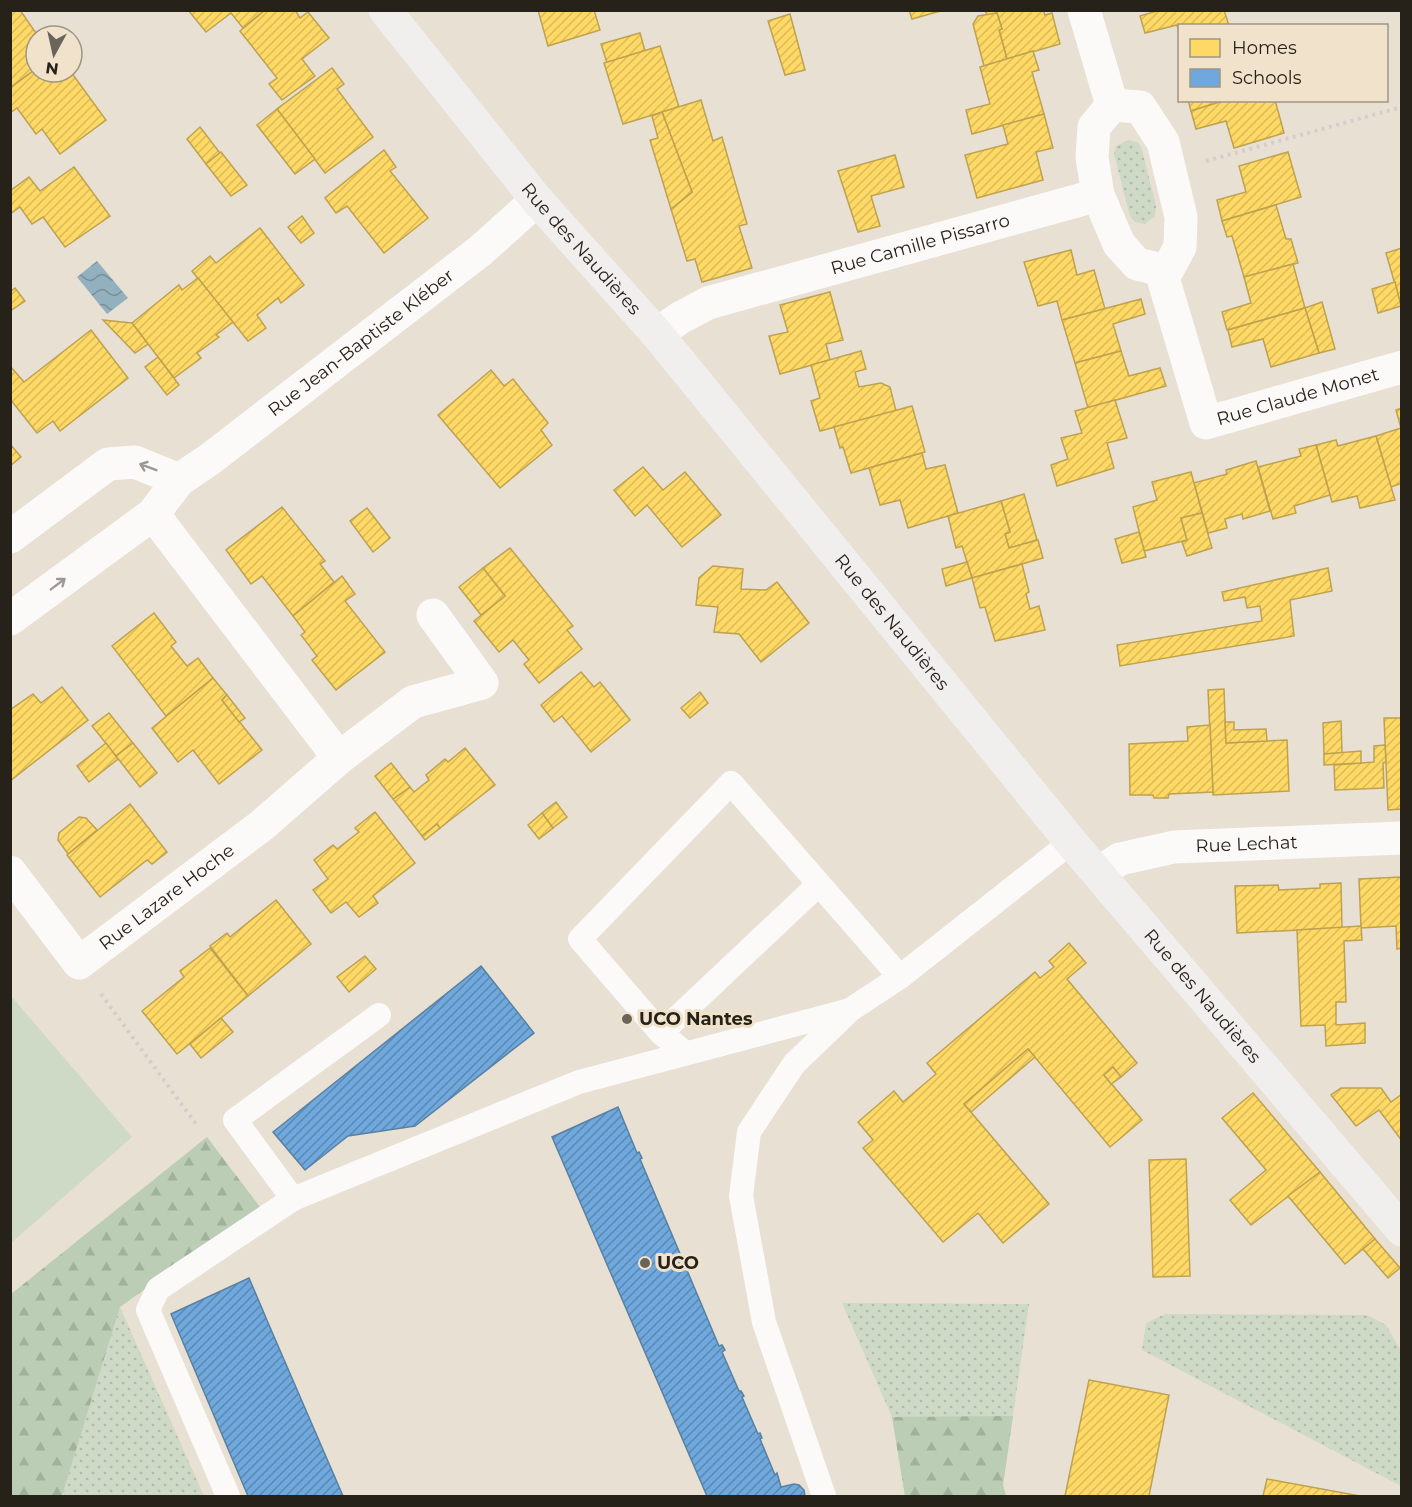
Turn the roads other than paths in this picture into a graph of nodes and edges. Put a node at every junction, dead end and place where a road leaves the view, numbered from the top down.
1 (385, 10) edge
2 (1084, 10) edge
3 (1112, 105) junction
4 (1098, 195) junction
5 (537, 200) junction
6 (1161, 271) junction
7 (657, 334) junction
8 (1401, 367) edge
9 (179, 480) junction
10 (153, 514) junction
11 (10, 537) edge
12 (433, 615) dead end
13 (10, 619) edge
14 (339, 758) junction
15 (1401, 838) edge
16 (1071, 842) junction
17 (10, 873) edge
18 (1098, 873) junction
19 (819, 884) junction
20 (900, 977) junction
21 (850, 1010) junction
22 (379, 1015) dead end
23 (661, 1033) junction
24 (685, 1053) junction
25 (292, 1199) junction
26 (1401, 1230) edge
27 (228, 1497) edge
28 (824, 1497) edge

1 - 5 street, Rue des Naudières
2 - 3 street
3 - 4 street
3 - 6 street
4 - 6 street
4 - 7 street, Rue Camille Pissarro
5 - 7 street, Rue des Naudières
5 - 9 street, Rue Jean-Baptiste Kléber
6 - 8 street, Rue Claude Monet
7 - 16 street, Rue des Naudières
9 - 10 street, Rue Jean-Baptiste Kléber
9 -> 11 street
13 -> 10 street, Rue Jean-Baptiste Kléber
10 - 14 street
12 - 14 street, Rue Lazare Hoche
14 - 17 street, Rue Lazare Hoche
15 - 18 street, Rue Lechat
16 - 18 street, Rue des Naudières
16 - 20 lane
18 - 26 street, Rue des Naudières
19 - 20 lane
19 - 23 lane
19 - 23 lane
20 - 21 lane
21 - 24 lane
21 - 28 lane
22 - 25 lane
23 - 24 lane
24 - 25 lane
25 - 27 lane

